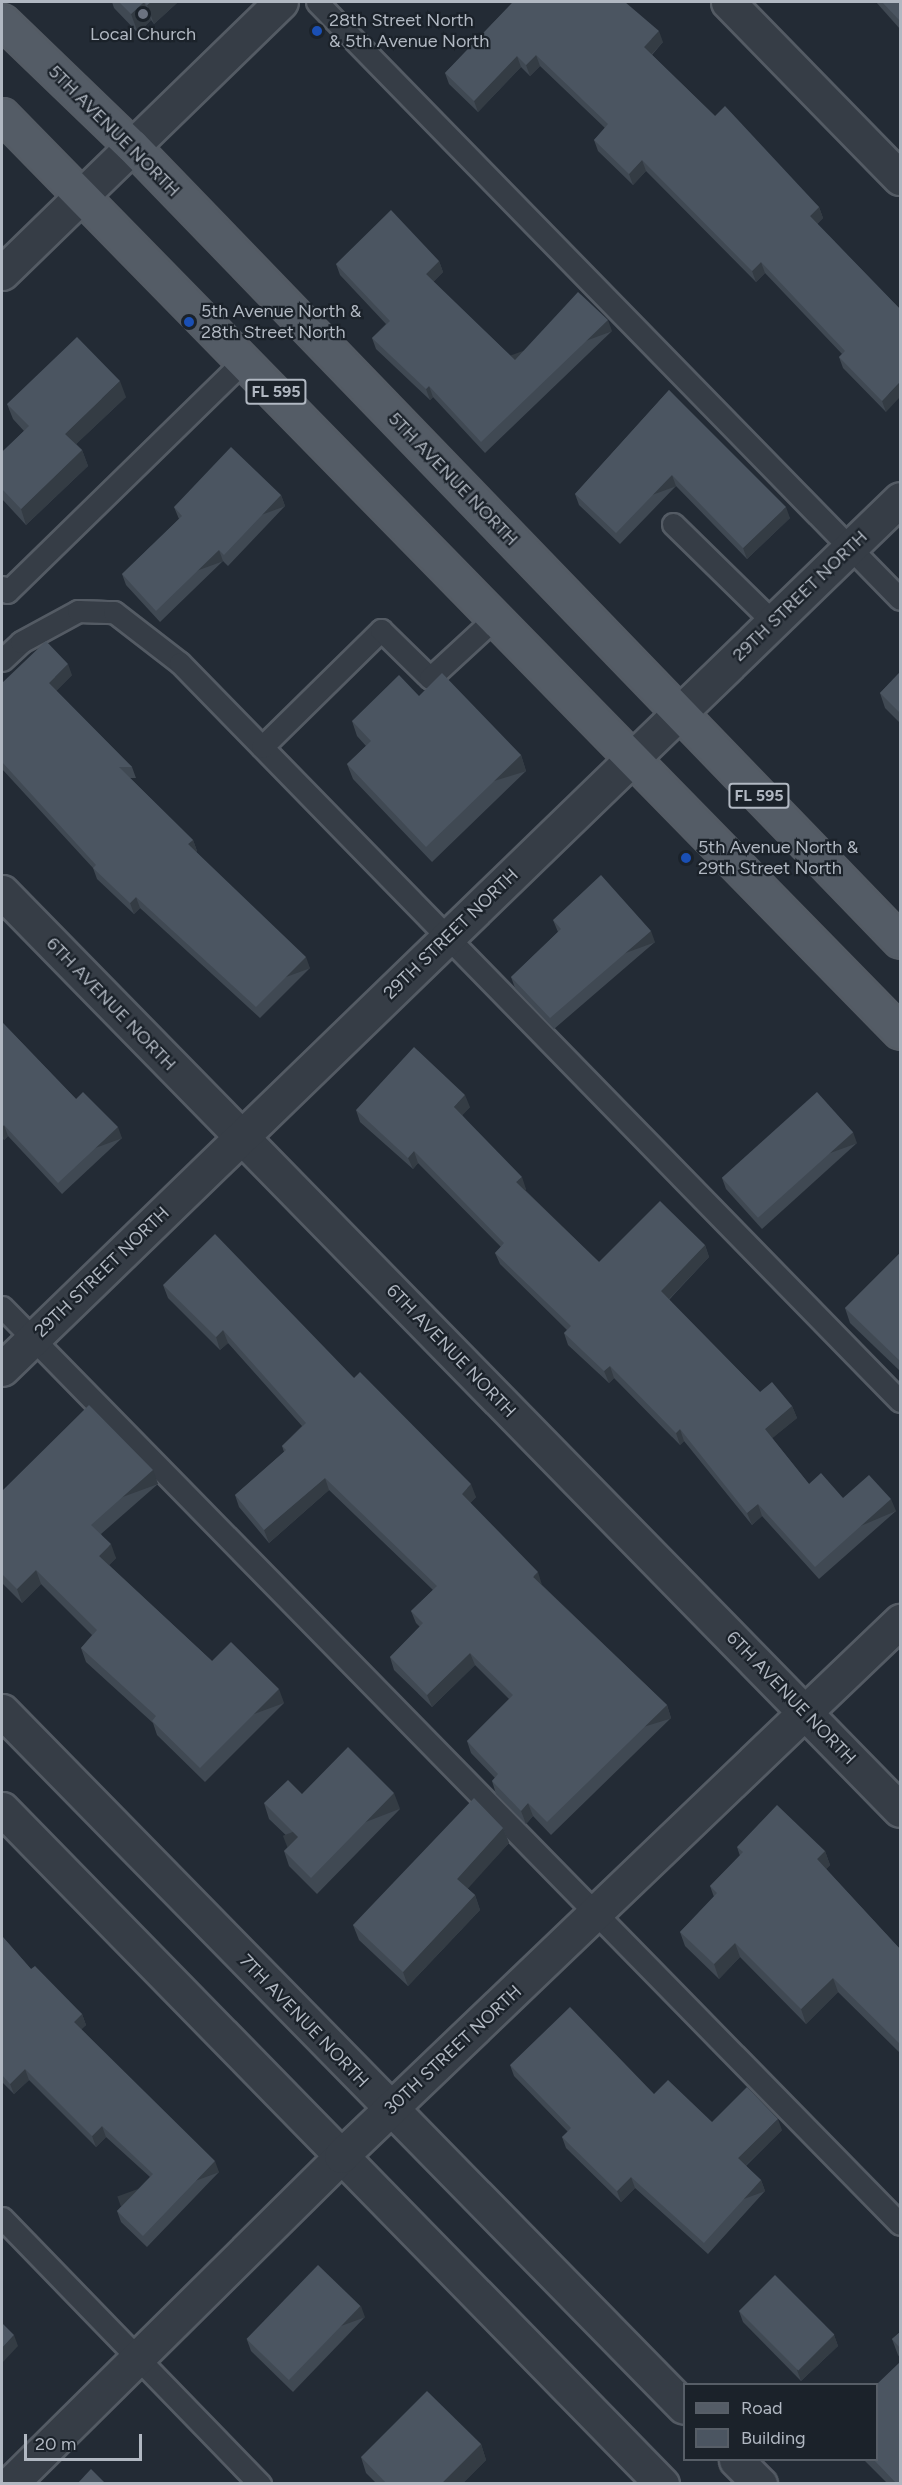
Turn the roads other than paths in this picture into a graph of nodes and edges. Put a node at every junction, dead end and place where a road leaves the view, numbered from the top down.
1 (281, 2) edge
2 (317, 2) edge
3 (728, 2) edge
4 (2, 21) edge
5 (2, 115) edge
6 (132, 146) junction
7 (900, 178) edge
8 (82, 194) junction
9 (2, 273) edge
10 (245, 360) junction
11 (900, 499) edge
12 (673, 524) dead end
13 (850, 547) junction
14 (2, 587) edge
15 (900, 599) edge
16 (496, 617) junction
17 (773, 622) junction
18 (2, 660) edge
19 (679, 713) junction
20 (262, 747) junction
21 (633, 757) junction
22 (2, 892) edge
23 (447, 937) junction
24 (900, 941) edge
25 (900, 1032) edge
26 (241, 1136) junction
27 (2, 1307) edge
28 (32, 1339) junction
29 (2, 1369) edge
30 (900, 1401) edge
31 (900, 1621) edge
32 (2, 1711) edge
33 (805, 1713) junction
34 (2, 1809) edge
35 (900, 1810) edge
36 (597, 1915) junction
37 (390, 2110) junction
38 (341, 2156) junction
39 (2, 2218) edge
40 (900, 2224) edge
41 (139, 2358) junction
42 (683, 2406) edge
43 (737, 2461) edge
44 (10, 2484) edge
45 (260, 2484) edge
46 (662, 2484) edge
47 (760, 2484) edge

1 - 6 street
2 - 13 lane
3 - 7 street
4 - 6 main road, 5TH AVENUE NORTH / FL 595
5 - 8 main road, FL 595
6 - 8 street
6 - 19 main road, 5TH AVENUE NORTH / FL 595
8 - 9 street
8 - 10 main road, FL 595
10 - 14 lane
10 - 16 main road, FL 595
11 - 13 street, 29TH STREET NORTH
12 - 17 lane
13 - 15 lane
13 - 17 street, 29TH STREET NORTH
16 - 20 lane
16 - 21 main road, FL 595
17 - 19 street, 29TH STREET NORTH
18 - 20 lane
19 - 21 street, 29TH STREET NORTH
19 - 24 main road, 5TH AVENUE NORTH / FL 595
20 - 23 lane
21 - 23 street, 29TH STREET NORTH
21 - 25 main road, FL 595
22 - 26 street, 6TH AVENUE NORTH
23 - 26 street, 29TH STREET NORTH
23 - 30 lane
26 - 28 street, 29TH STREET NORTH
26 - 33 street, 6TH AVENUE NORTH
27 - 28 lane
28 - 29 street, 29TH STREET NORTH
28 - 36 lane
31 - 33 street, 30TH STREET NORTH
32 - 37 street, 7TH AVENUE NORTH
33 - 35 street, 6TH AVENUE NORTH
33 - 36 street, 30TH STREET NORTH
34 - 38 street
36 - 37 street, 30TH STREET NORTH
36 - 40 lane
37 - 38 street, 30TH STREET NORTH
37 - 42 street, 7TH AVENUE NORTH
38 - 41 street, 30TH STREET NORTH
38 - 46 street
39 - 41 lane
41 - 44 street, 30TH STREET NORTH
41 - 45 lane
43 - 47 street

